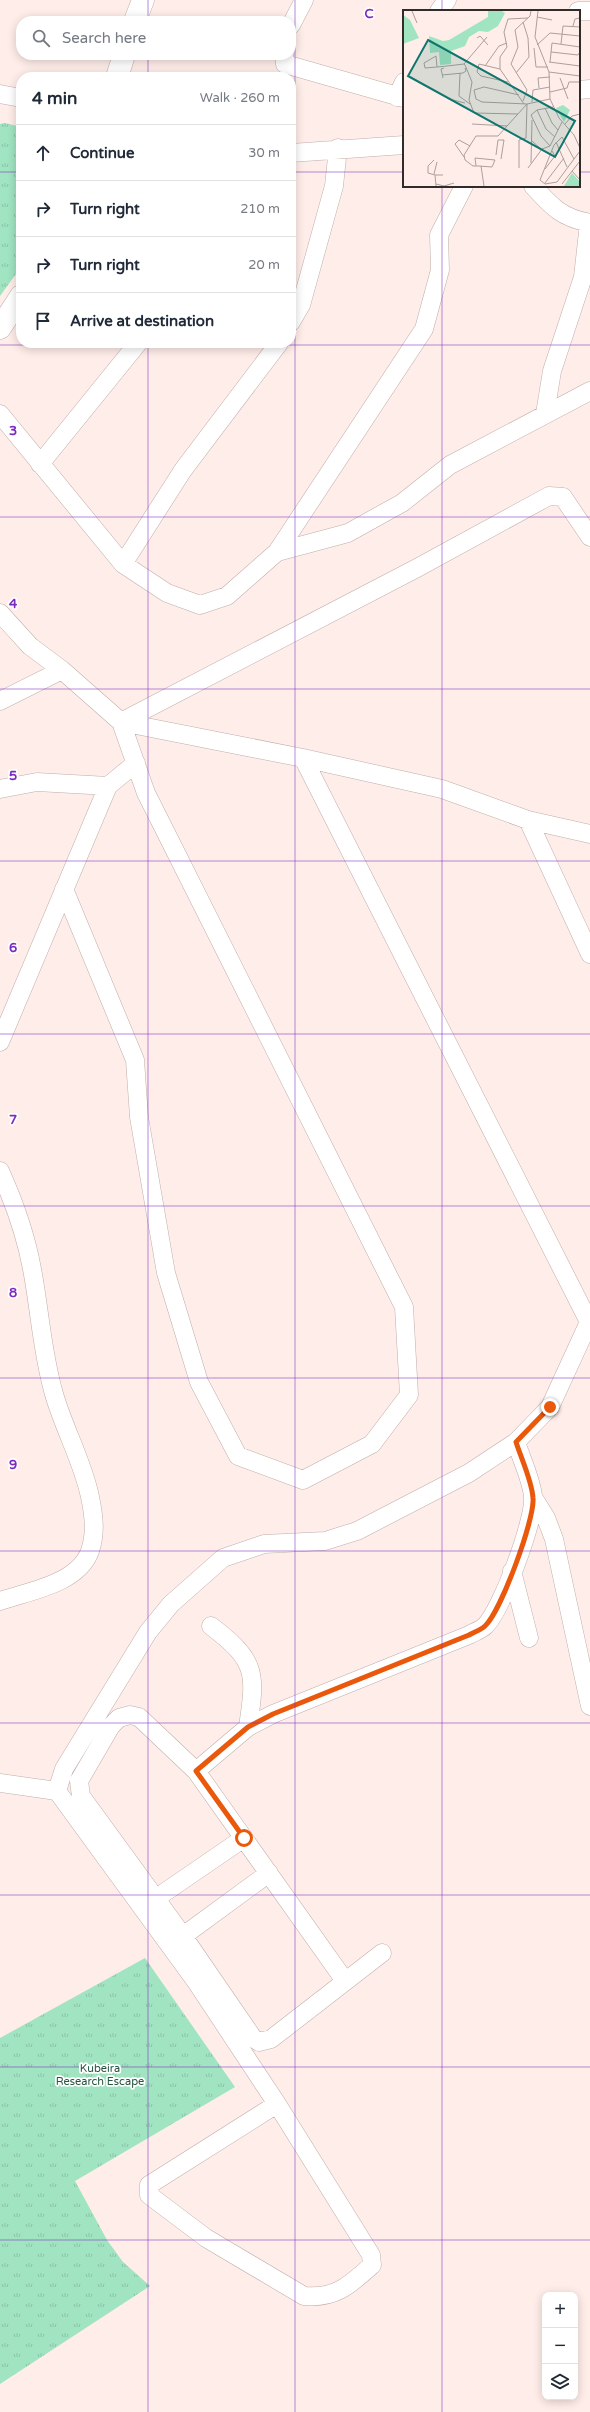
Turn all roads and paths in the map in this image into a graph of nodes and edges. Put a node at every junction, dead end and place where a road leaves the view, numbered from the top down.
1 (143, 0) edge
2 (304, 0) edge
3 (447, 0) edge
4 (439, 10) edge
5 (137, 16) edge
6 (296, 16) edge
7 (122, 60) edge
8 (285, 60) edge
9 (119, 72) edge
10 (590, 89) edge
11 (580, 90) edge
12 (402, 92) edge
13 (0, 94) edge
14 (16, 97) edge
15 (403, 145) edge
16 (338, 148) junction
17 (296, 152) edge
18 (463, 187) edge
19 (534, 187) edge
20 (590, 223) edge
21 (16, 304) edge
22 (296, 314) edge
23 (0, 328) edge
24 (134, 348) edge
25 (275, 348) edge
26 (590, 391) edge
27 (0, 414) edge
28 (545, 414) junction
29 (40, 464) junction
30 (590, 538) edge
31 (278, 552) junction
32 (123, 564) junction
33 (0, 613) edge
34 (62, 670) junction
35 (0, 701) edge
36 (121, 722) junction
37 (304, 758) junction
38 (136, 763) junction
39 (108, 786) junction
40 (0, 789) edge
41 (528, 820) junction
42 (590, 834) edge
43 (64, 889) junction
44 (590, 954) edge
45 (0, 1042) edge
46 (0, 1171) edge
47 (516, 1442) junction
48 (533, 1497) junction
49 (512, 1571) junction
50 (0, 1601) edge
51 (211, 1626) dead end
52 (529, 1638) dead end
53 (586, 1671) edge
54 (590, 1706) edge
55 (248, 1727) junction
56 (196, 1771) junction
57 (0, 1783) edge
58 (57, 1791) junction
59 (244, 1838) junction
60 (269, 1873) junction
61 (155, 1899) junction
62 (183, 1936) junction
63 (382, 1953) dead end
64 (345, 1981) junction
65 (277, 2104) junction

1 - 5 street
2 - 6 street
3 - 4 street
7 - 9 street
8 - 12 street
10 - 11 street
13 - 14 street
15 - 16 street
16 - 17 street
16 - 22 street
18 - 31 street
19 - 20 street
20 - 28 street
21 - 23 street
24 - 29 street
25 - 32 street
26 - 28 street
27 - 29 street
28 - 31 street
29 - 32 street
30 - 36 street
31 - 32 street
33 - 34 street
34 - 35 street
34 - 36 street
36 - 37 street
36 - 38 street
37 - 41 street
37 - 47 street
38 - 39 street
38 - 43 street
39 - 40 street
39 - 43 street
41 - 42 street
41 - 44 street
43 - 45 street
46 - 50 street
47 - 48 street
47 - 58 street
48 - 49 street
48 - 53 street
49 - 52 street
49 - 55 street
51 - 55 street
53 - 54 street
55 - 56 street
56 - 59 street
56 - 61 street
57 - 58 street
58 - 65 street
59 - 60 street
59 - 61 street
60 - 62 street
60 - 64 street
61 - 62 street
62 - 64 street
63 - 64 street
65 - 65 street

